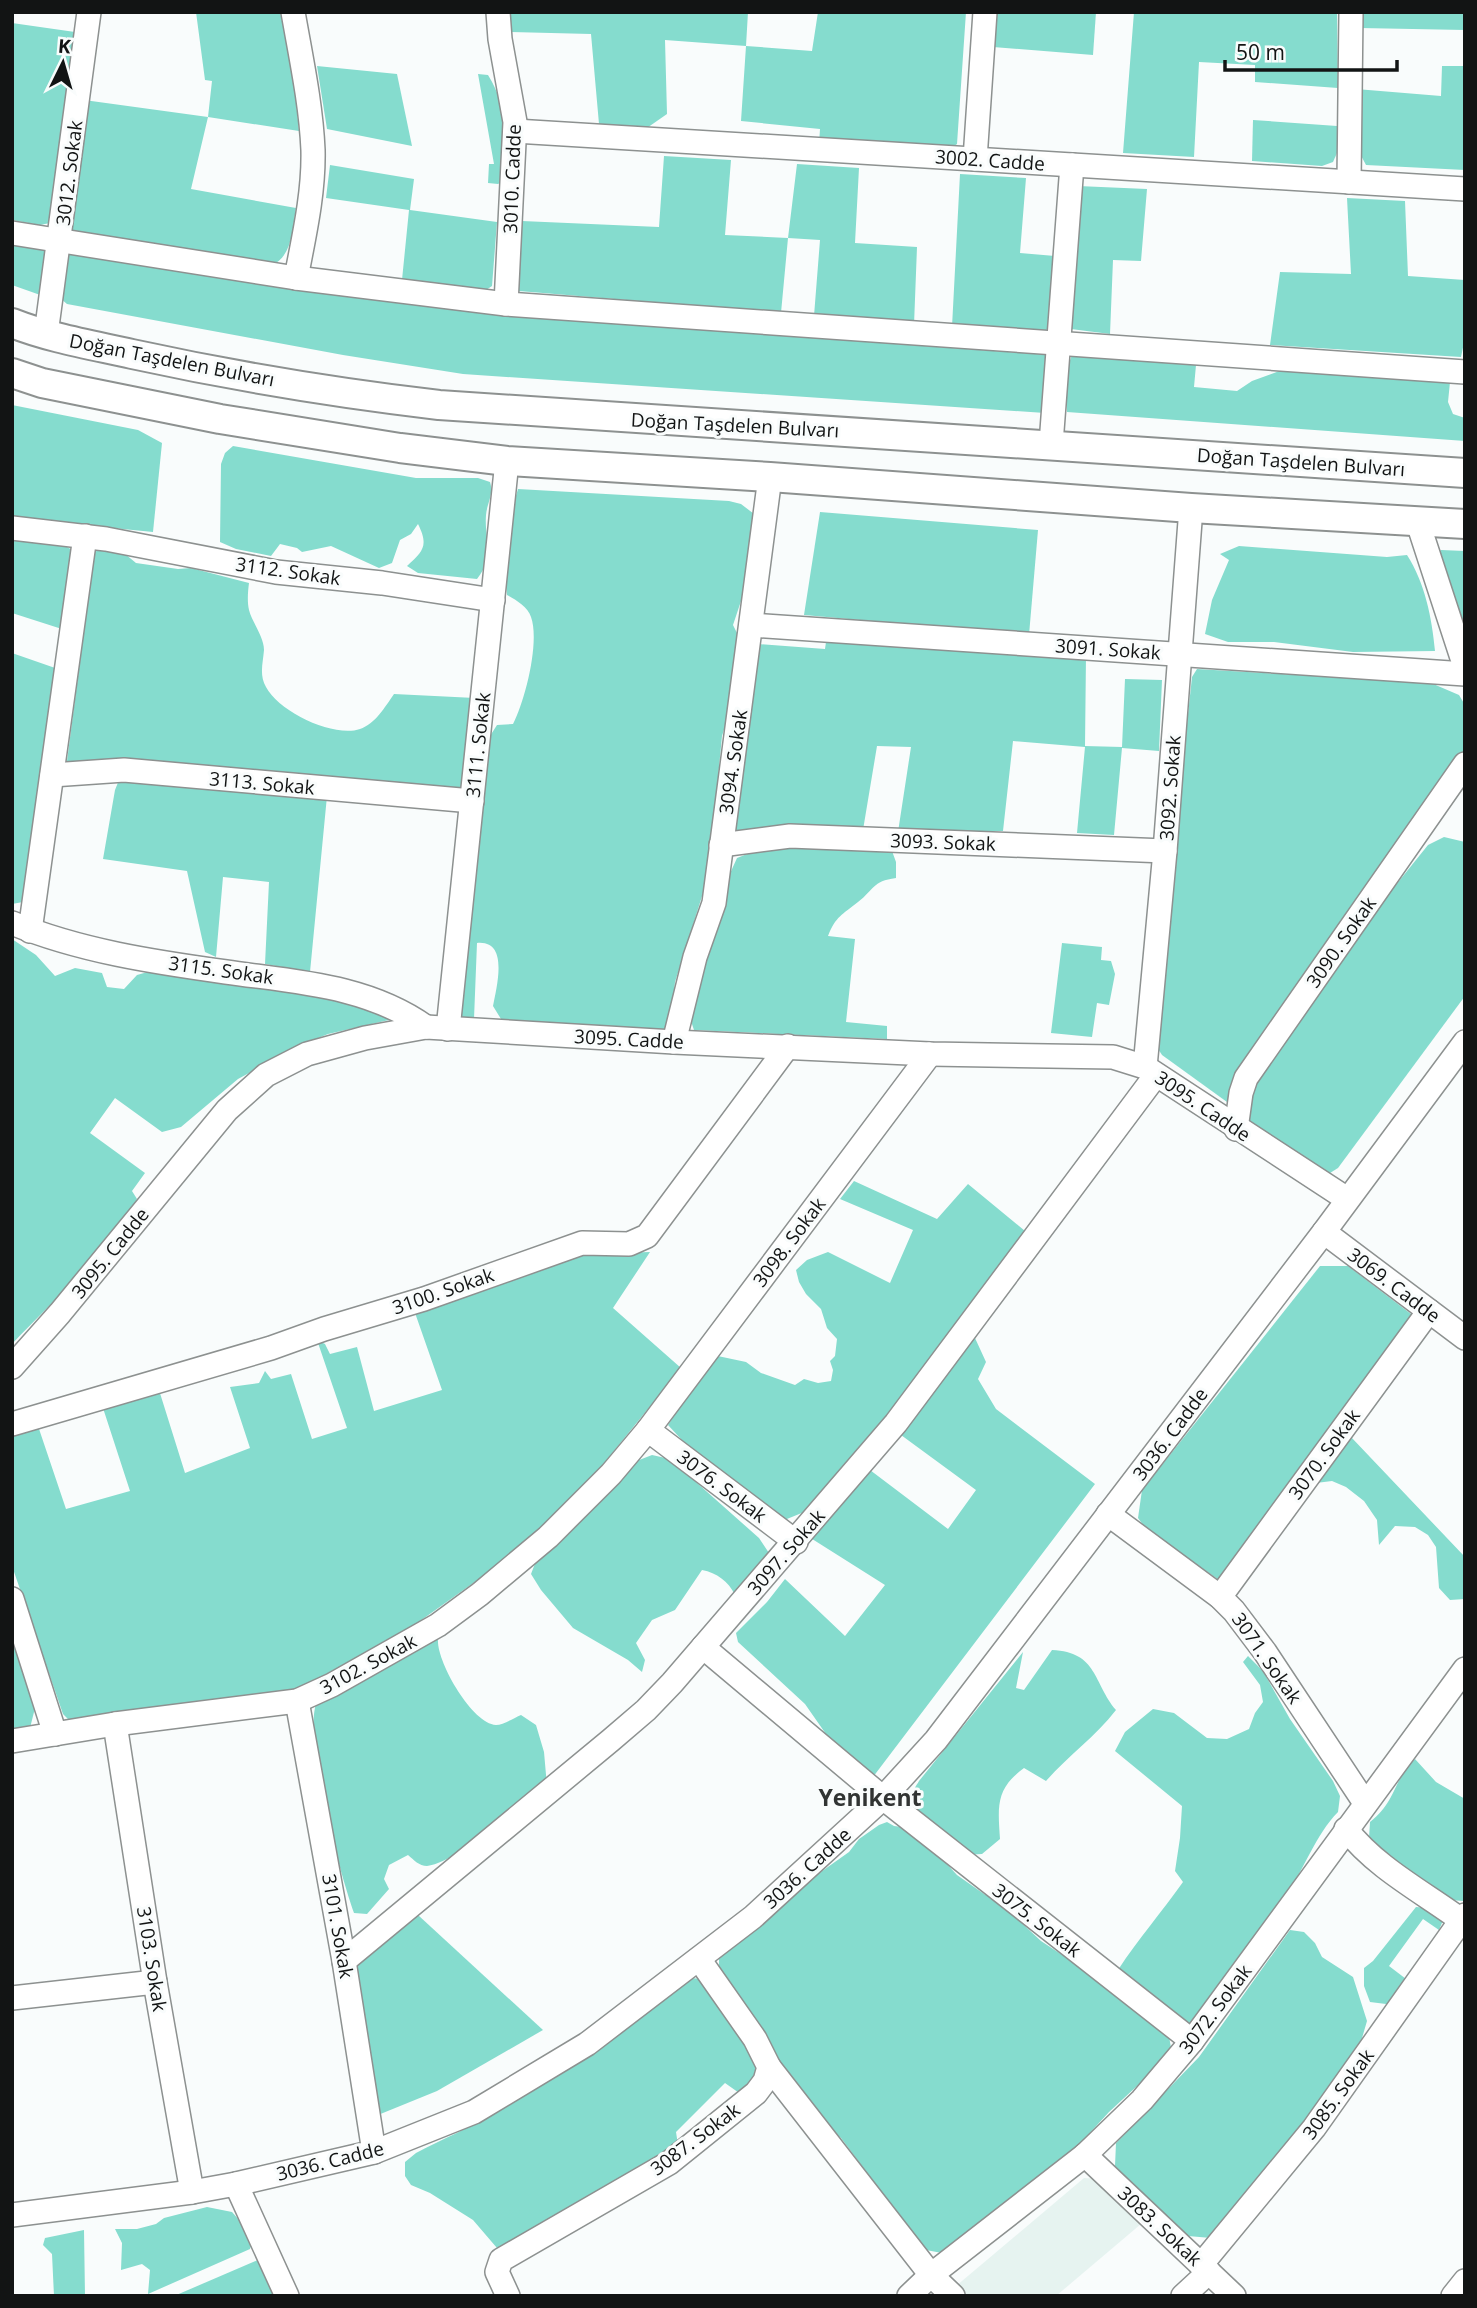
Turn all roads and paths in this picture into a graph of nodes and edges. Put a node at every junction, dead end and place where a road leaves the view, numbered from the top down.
1 (89, 12) edge
2 (293, 12) edge
3 (498, 12) edge
4 (985, 12) edge
5 (1351, 12) edge
6 (515, 131) junction
7 (975, 159) junction
8 (1072, 165) junction
9 (1349, 182) junction
10 (1465, 189) edge
11 (12, 233) edge
12 (60, 241) junction
13 (296, 278) junction
14 (506, 304) junction
15 (12, 323) edge
16 (46, 334) junction
17 (1059, 343) junction
18 (1465, 372) edge
19 (12, 373) edge
20 (1051, 444) junction
21 (507, 461) junction
22 (1465, 473) edge
23 (770, 477) junction
24 (1191, 508) junction
25 (1417, 520) junction
26 (1465, 524) edge
27 (12, 528) edge
28 (85, 536) junction
29 (493, 600) junction
30 (751, 625) junction
31 (1180, 654) junction
32 (1465, 667) edge
33 (1465, 674) edge
34 (1464, 765) edge
35 (52, 775) junction
36 (472, 801) junction
37 (721, 845) junction
38 (1165, 851) junction
39 (21, 927) edge
40 (437, 1028) junction
41 (674, 1042) junction
42 (1465, 1042) edge
43 (788, 1046) junction
44 (930, 1054) junction
45 (1150, 1071) junction
46 (1237, 1129) junction
47 (1347, 1199) junction
48 (1324, 1232) junction
49 (1429, 1311) junction
50 (1465, 1338) edge
51 (12, 1367) edge
52 (12, 1424) edge
53 (648, 1430) junction
54 (1108, 1514) junction
55 (796, 1542) junction
56 (1220, 1597) junction
57 (12, 1599) edge
58 (704, 1647) junction
59 (1465, 1669) edge
60 (298, 1701) junction
61 (115, 1724) junction
62 (55, 1734) junction
63 (12, 1741) edge
64 (883, 1798) junction
65 (1365, 1803) junction
66 (1346, 1829) junction
67 (1464, 1919) edge
68 (699, 1959) junction
69 (345, 1961) junction
70 (155, 1982) junction
71 (12, 1998) edge
72 (1192, 2041) junction
73 (769, 2067) junction
74 (374, 2152) junction
75 (1085, 2155) junction
76 (236, 2184) junction
77 (192, 2192) junction
78 (12, 2216) edge
79 (1205, 2269) junction
80 (931, 2275) junction
81 (1465, 2281) edge
82 (287, 2296) edge
83 (508, 2296) edge
84 (909, 2296) edge
85 (953, 2296) edge
86 (1183, 2296) edge
87 (1234, 2296) edge
88 (1454, 2296) edge

1 - 12 street, 3012. Sokak
2 - 13 street
3 - 6 street, 3010. Cadde
4 - 7 street
5 - 9 street
6 - 7 street, 3002. Cadde
6 - 14 street, 3010. Cadde
7 - 8 street, 3002. Cadde
8 - 9 street, 3002. Cadde
8 - 17 street
9 - 10 street, 3002. Cadde
11 - 12 street
12 - 13 street
12 - 16 street, 3012. Sokak
13 - 14 street
14 - 17 street
15 - 16 main road, Doğan Taşdelen Bulvarı
16 - 20 main road, Doğan Taşdelen Bulvarı
17 - 18 street
17 - 20 street
19 - 21 main road
20 - 22 main road, Doğan Taşdelen Bulvarı
21 - 23 main road
21 - 29 street, 3111. Sokak
23 - 24 main road
23 - 30 street, 3094. Sokak
24 - 25 main road
24 - 31 street, 3092. Sokak
25 - 26 main road
25 - 32 street
27 - 28 street, 3112. Sokak
28 - 29 street, 3112. Sokak
28 - 35 street
29 - 36 street, 3111. Sokak
30 - 31 street, 3091. Sokak
30 - 37 street, 3094. Sokak
31 - 33 street, 3091. Sokak
31 - 38 street, 3092. Sokak
34 - 46 street, 3090. Sokak
35 - 36 street, 3113. Sokak
35 - 39 street
36 - 40 street, 3111. Sokak
37 - 38 street, 3093. Sokak
37 - 41 street, 3094. Sokak
38 - 45 street, 3092. Sokak
39 - 40 street, 3115. Sokak
40 - 41 street, 3095. Cadde
40 - 51 street, 3095. Cadde
41 - 43 street, 3095. Cadde
42 - 47 street, 3036. Cadde
43 - 44 street, 3095. Cadde
43 - 52 street, 3100. Sokak
44 - 45 street, 3095. Cadde
44 - 53 street, 3098. Sokak
45 - 46 street, 3095. Cadde
45 - 55 street, 3097. Sokak
46 - 47 street, 3095. Cadde
47 - 48 street, 3036. Cadde
48 - 49 street, 3069. Cadde
48 - 54 street, 3036. Cadde
49 - 50 street, 3069. Cadde
49 - 56 street, 3070. Sokak
53 - 55 street, 3076. Sokak
53 - 60 street, 3102. Sokak
54 - 56 street, 3071. Sokak
54 - 64 street, 3036. Cadde
55 - 58 street, 3097. Sokak
56 - 65 street, 3071. Sokak
57 - 62 street
58 - 64 street, 3075. Sokak
58 - 69 street, 3097. Sokak
59 - 65 street, 3072. Sokak
60 - 61 street, 3102. Sokak
60 - 69 street, 3101. Sokak
61 - 62 street, 3102. Sokak
61 - 70 street, 3103. Sokak
62 - 63 street, 3102. Sokak
64 - 68 street, 3036. Cadde
64 - 72 street, 3075. Sokak
65 - 66 street, 3072. Sokak
66 - 67 street
66 - 72 street, 3072. Sokak
67 - 79 street, 3085. Sokak
68 - 73 street
68 - 74 street, 3036. Cadde
69 - 74 street, 3101. Sokak
70 - 71 street
70 - 77 street, 3103. Sokak
72 - 75 street, 3072. Sokak
73 - 80 street
73 - 83 street, 3087. Sokak
74 - 76 street, 3036. Cadde
75 - 79 street, 3083. Sokak
75 - 80 street, 3072. Sokak
76 - 77 street, 3036. Cadde
76 - 82 street
77 - 78 street, 3036. Cadde
79 - 86 street, 3085. Sokak
79 - 87 street, 3083. Sokak
80 - 84 street, 3072. Sokak
80 - 85 street
81 - 88 street

